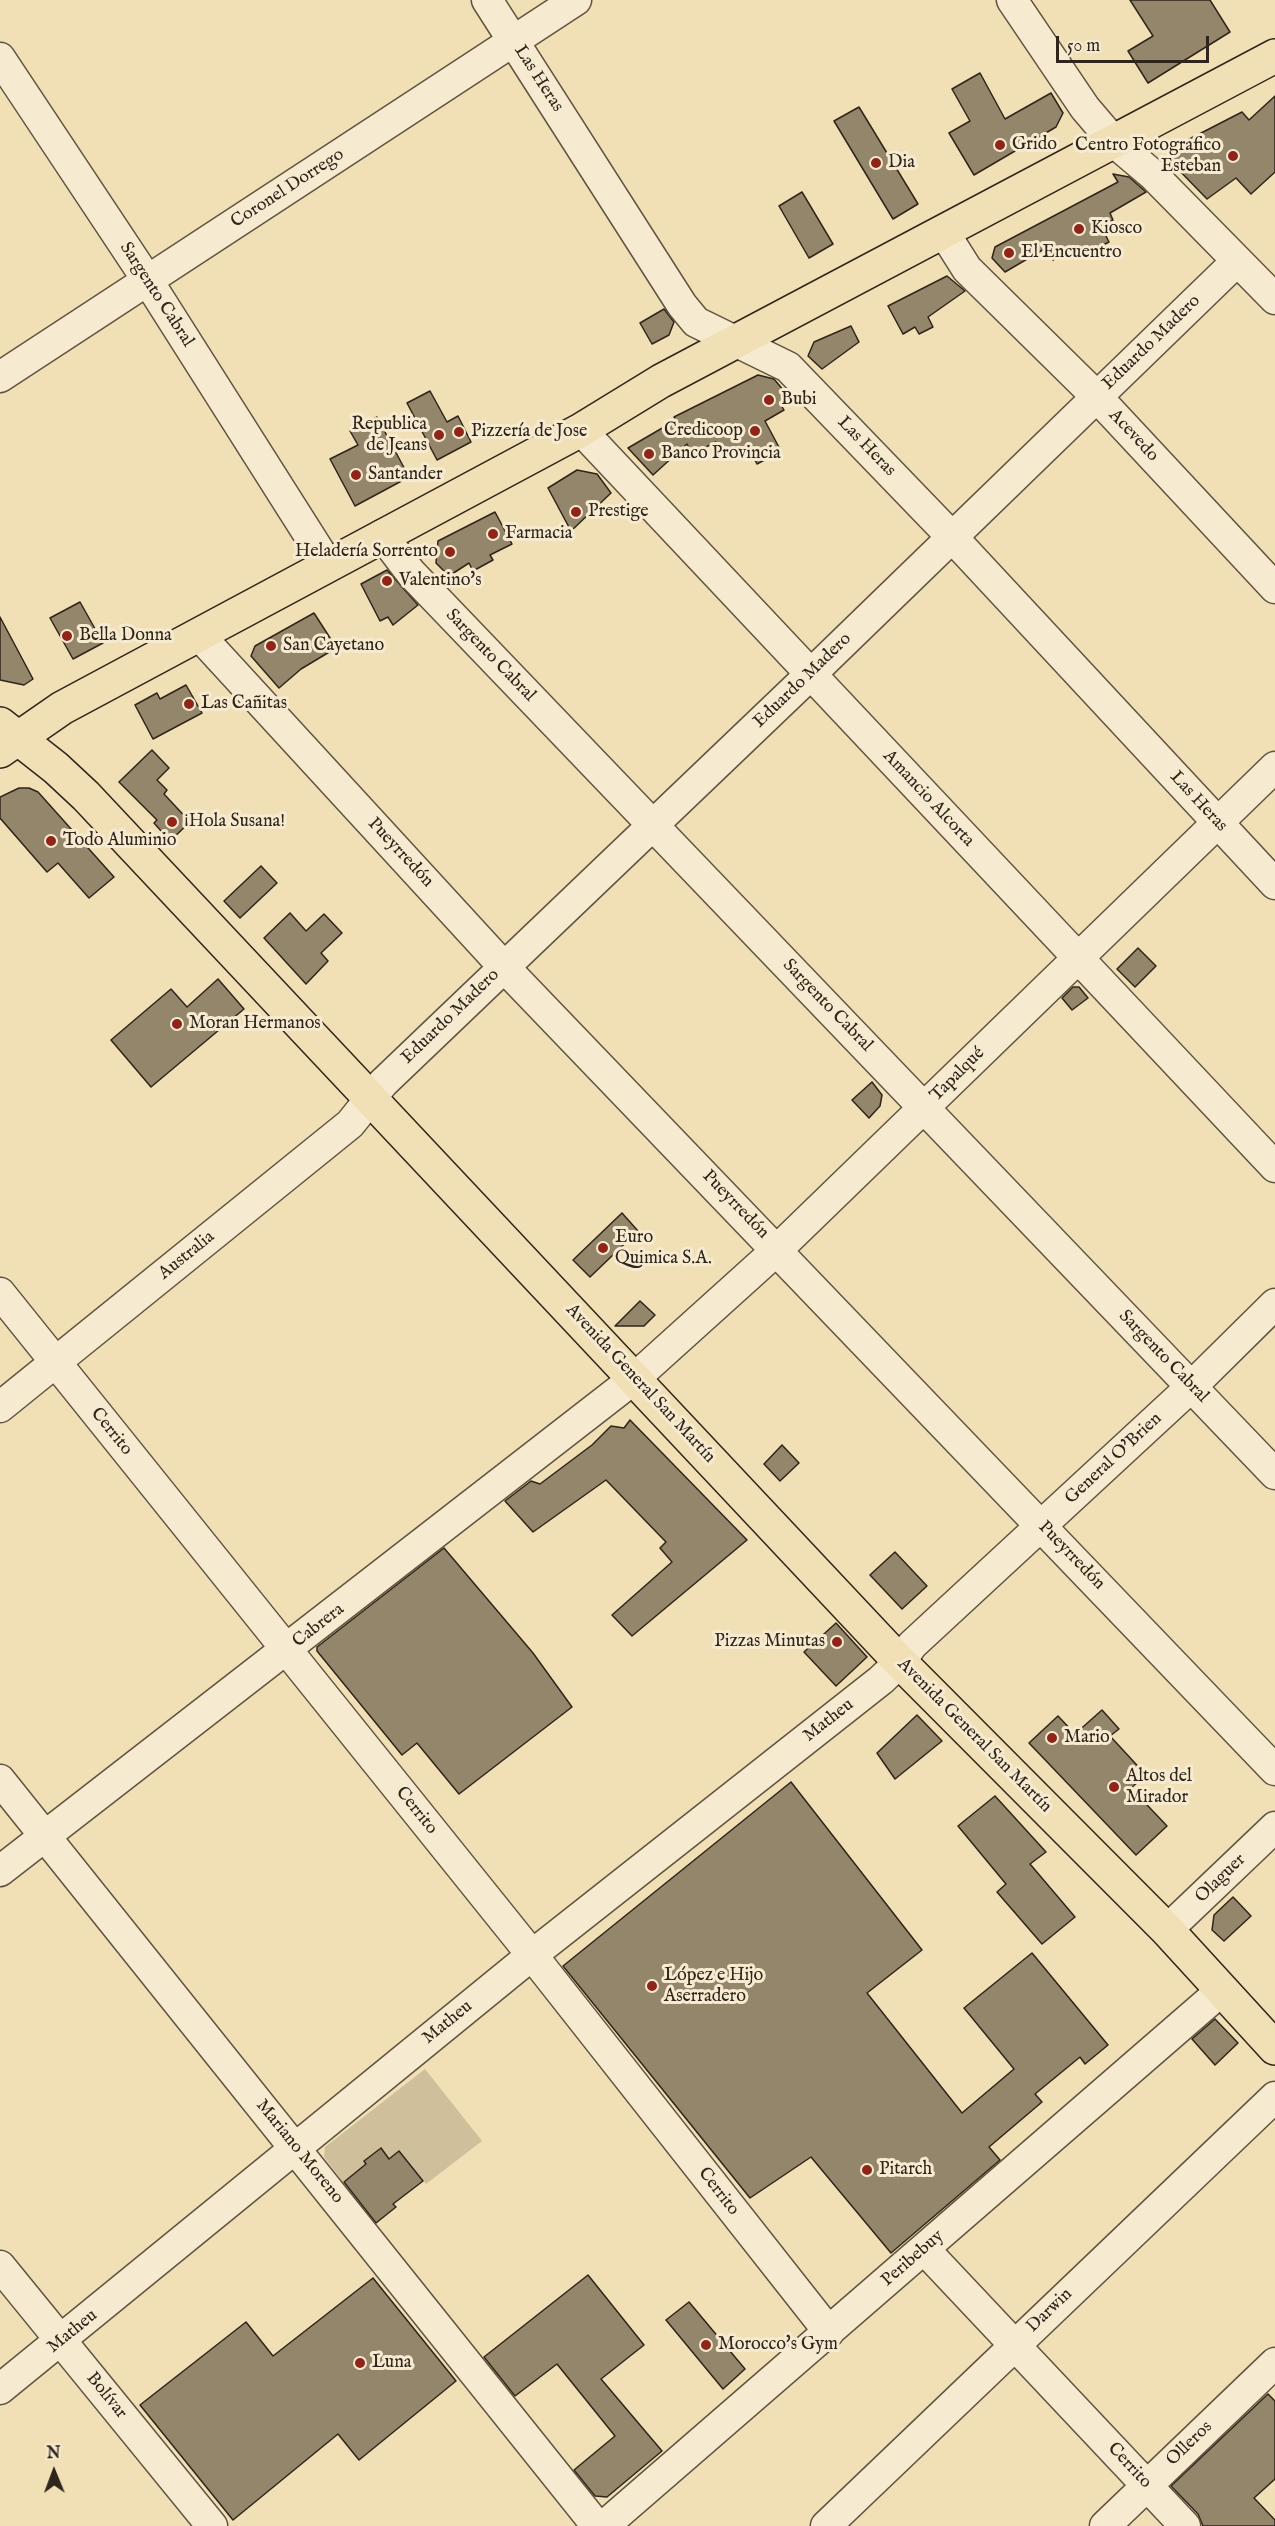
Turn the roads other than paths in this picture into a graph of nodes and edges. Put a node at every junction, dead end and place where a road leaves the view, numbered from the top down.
1 (487, 0) edge
2 (576, 0) edge
3 (1012, 0) edge
4 (513, 41) junction
5 (1275, 56) edge
6 (0, 58) edge
7 (1114, 142) junction
8 (943, 231) junction
9 (1236, 262) junction
10 (148, 281) junction
11 (1275, 299) edge
12 (736, 343) junction
13 (0, 378) edge
14 (1096, 396) junction
15 (581, 430) junction
16 (382, 535) junction
17 (952, 537) junction
18 (328, 565) junction
19 (1275, 588) edge
20 (199, 634) junction
21 (811, 674) junction
22 (5, 738) edge
23 (1275, 767) edge
24 (1216, 822) junction
25 (652, 826) junction
26 (1275, 884) edge
27 (1077, 958) junction
28 (504, 967) junction
29 (369, 1100) junction
30 (925, 1107) junction
31 (1275, 1167) edge
32 (778, 1250) junction
33 (0, 1293) edge
34 (1275, 1304) edge
35 (55, 1362) junction
36 (635, 1378) junction
37 (1191, 1387) junction
38 (0, 1407) edge
39 (1275, 1474) edge
40 (1042, 1526) junction
41 (287, 1650) junction
42 (900, 1662) junction
43 (1275, 1770) edge
44 (0, 1780) edge
45 (1275, 1827) edge
46 (45, 1837) junction
47 (0, 1871) edge
48 (1167, 1930) junction
49 (531, 1955) junction
50 (1221, 1991) junction
51 (1275, 2048) edge
52 (1275, 2097) edge
53 (296, 2148) junction
54 (924, 2249) junction
55 (0, 2266) edge
56 (829, 2332) junction
57 (61, 2342) junction
58 (1015, 2345) junction
59 (1275, 2363) edge
60 (0, 2389) edge
61 (1148, 2485) junction
62 (614, 2522) edge
63 (212, 2526) edge
64 (826, 2526) edge
65 (1105, 2526) edge
66 (1185, 2526) edge

1 - 4 street, Las Heras
2 - 4 street, Coronel Dorrego
3 - 7 street
4 - 10 street, Coronel Dorrego
4 - 12 street, Las Heras
5 - 7 main road
6 - 10 street, Sargento Cabral
7 - 8 main road
7 - 9 street
8 - 12 main road
8 - 14 street, Acevedo
9 - 11 street
9 - 14 street, Eduardo Madero
10 - 13 street, Coronel Dorrego
10 - 18 street, Sargento Cabral
12 - 15 main road
12 - 17 street, Las Heras
14 - 17 street, Eduardo Madero
14 - 19 street, Acevedo
15 - 16 main road
15 - 21 street, Amancio Alcorta
16 - 18 main road
16 - 25 street, Sargento Cabral
17 - 21 street, Eduardo Madero
17 - 24 street, Las Heras
18 - 20 main road
20 - 22 main road
20 - 28 street, Pueyrredón
21 - 25 street, Eduardo Madero
21 - 27 street, Amancio Alcorta
22 - 29 main road, Avenida General San Martín
23 - 24 street, Tapalqué
24 - 26 street, Las Heras
24 - 27 street, Tapalqué
25 - 28 street, Eduardo Madero
25 - 30 street, Sargento Cabral
27 - 30 street, Tapalqué
27 - 31 street, Amancio Alcorta
28 - 29 street, Eduardo Madero
28 - 32 street, Pueyrredón
29 - 35 street, Australia
29 - 36 main road, Avenida General San Martín
30 - 32 street, Tapalqué
30 - 37 street, Sargento Cabral
32 - 36 street, Tapalqué
32 - 40 street, Pueyrredón
33 - 35 street, Cerrito
34 - 37 street, General O'Brien
35 - 38 street, Australia
35 - 41 street, Cerrito
36 - 41 street, Cabrera
36 - 42 main road, Avenida General San Martín
37 - 39 street, Sargento Cabral
37 - 40 street, General O'Brien
40 - 42 street, General O'Brien
40 - 43 street, Pueyrredón
41 - 46 street, Cabrera
41 - 49 street, Cerrito
42 - 48 main road, Avenida General San Martín
42 - 49 street, Matheu
44 - 46 street, Mariano Moreno
45 - 48 street, Olaguer
46 - 47 street, Cabrera
46 - 53 street, Mariano Moreno
48 - 50 main road, Avenida General San Martín
49 - 53 street, Matheu
49 - 56 street, Cerrito
50 - 51 main road, Avenida General San Martín
50 - 54 street, Peribebuy
52 - 58 street, Darwin
53 - 57 street, Matheu
53 - 62 street, Mariano Moreno
54 - 56 street, Peribebuy
54 - 58 street, Cerrito
55 - 57 street, Bolívar
56 - 62 street, Peribebuy
57 - 60 street, Matheu
57 - 63 street, Bolívar
58 - 61 street, Cerrito
58 - 64 street, Darwin
59 - 61 street, Olleros
61 - 65 street, Olleros
61 - 66 street, Cerrito

